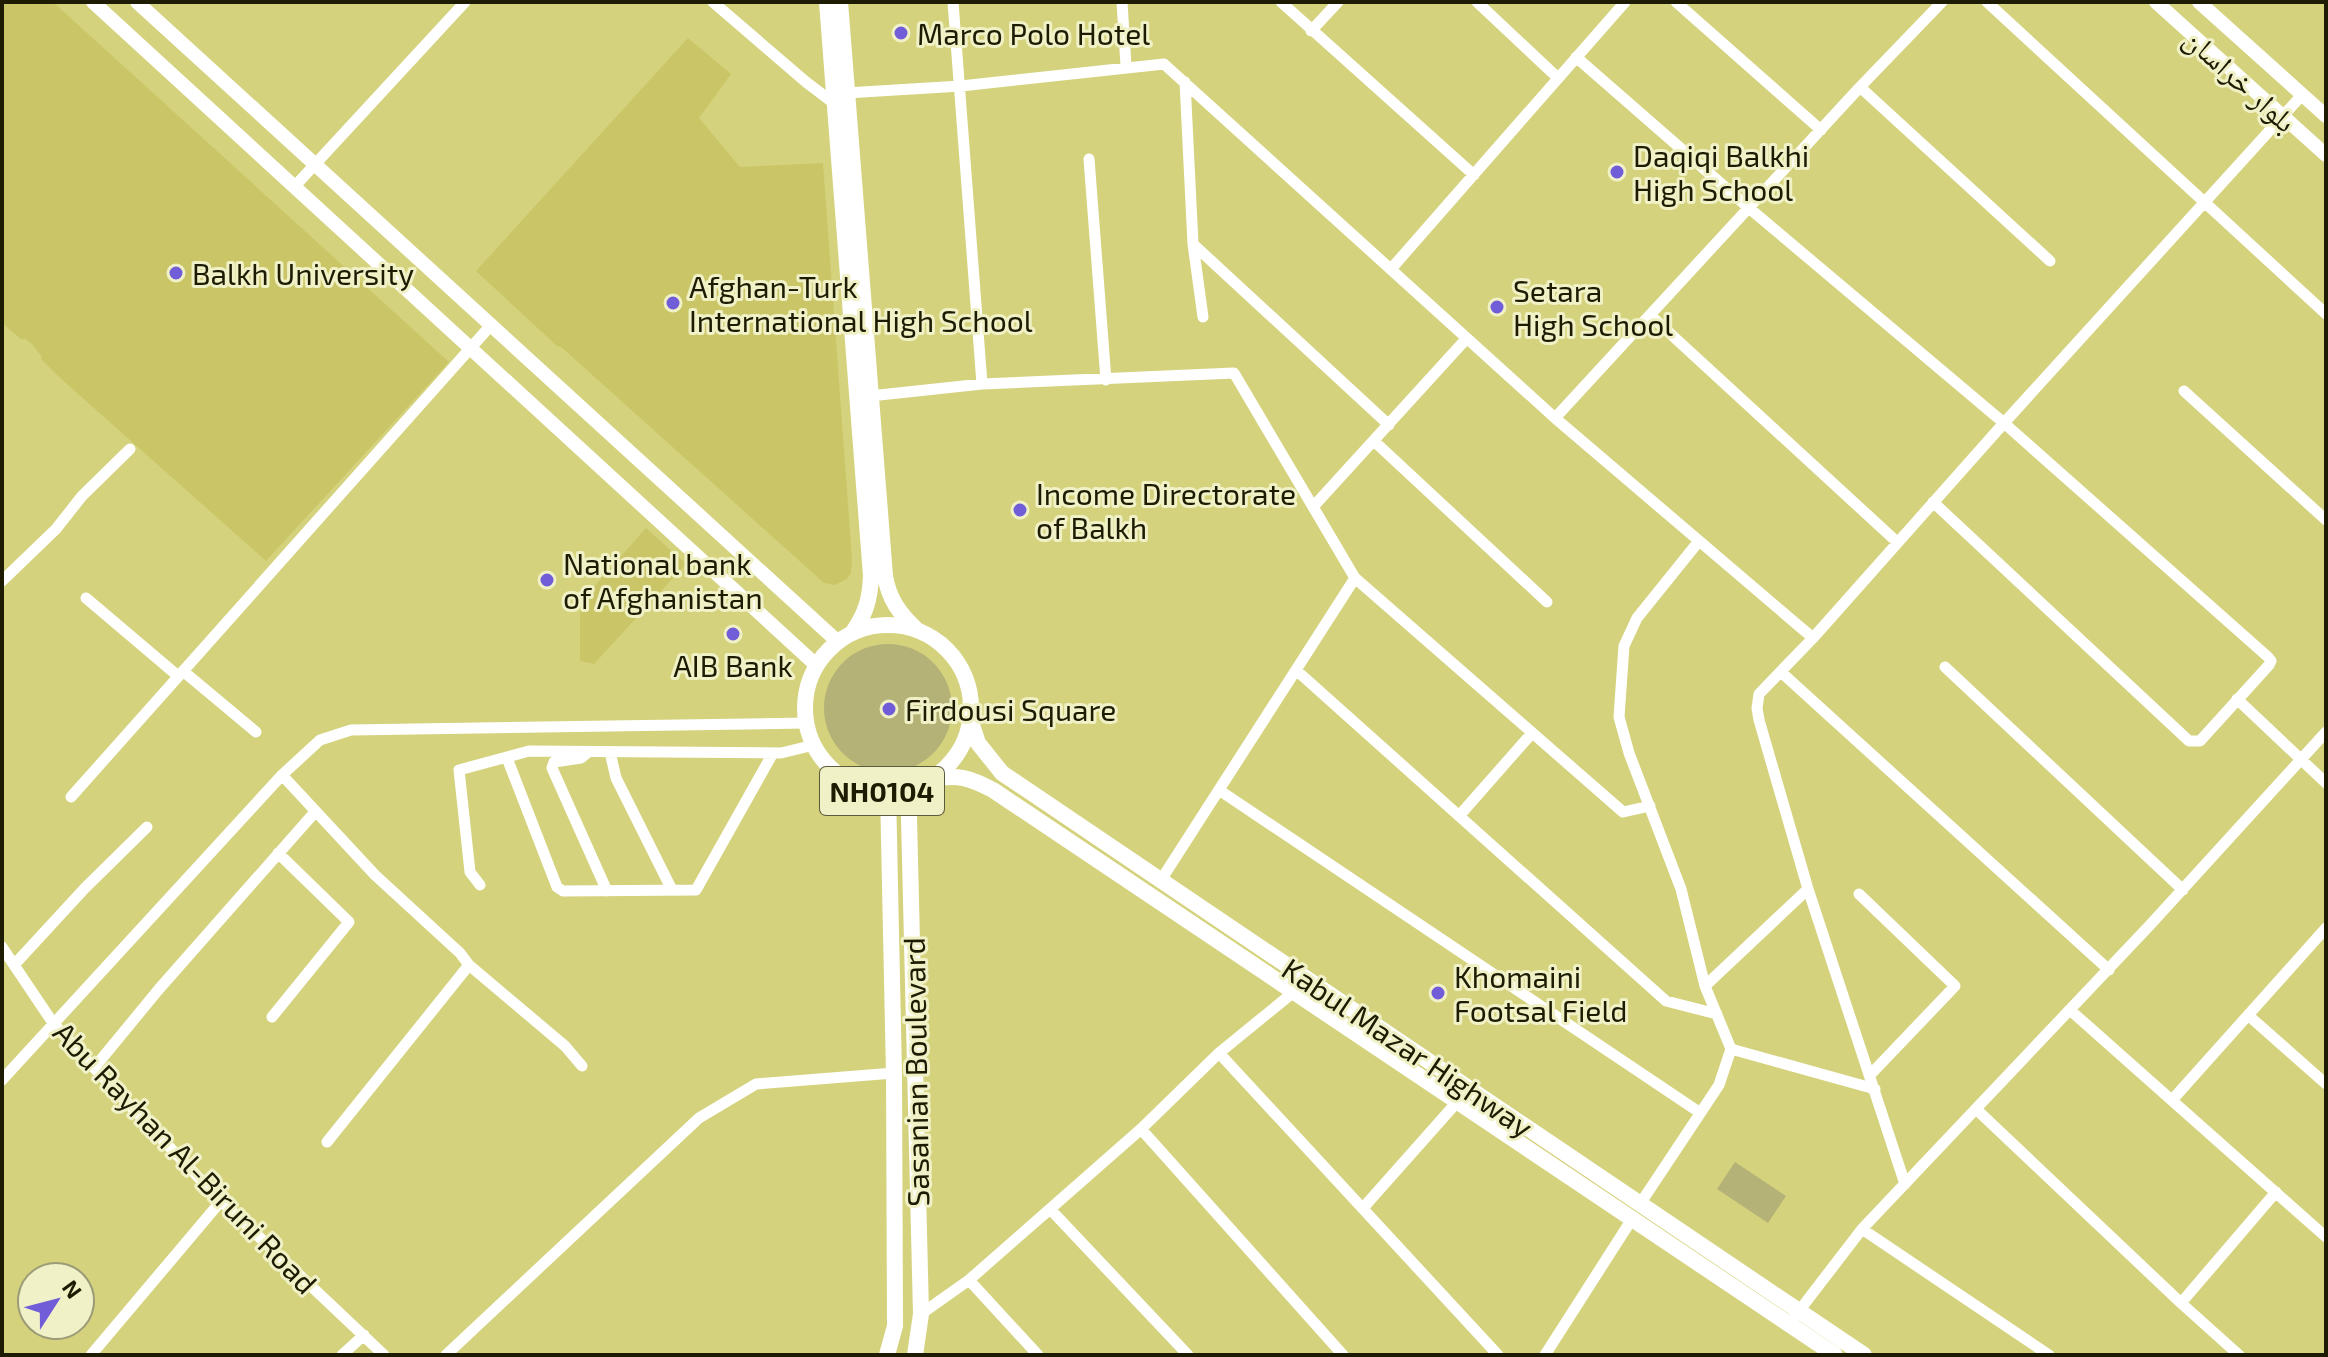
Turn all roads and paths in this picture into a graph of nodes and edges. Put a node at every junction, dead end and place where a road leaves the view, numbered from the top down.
1 (93, 2) edge
2 (137, 2) edge
3 (465, 2) edge
4 (713, 2) edge
5 (827, 2) edge
6 (840, 2) edge
7 (953, 2) edge
8 (1122, 2) edge
9 (1281, 2) edge
10 (1338, 2) edge
11 (1477, 2) edge
12 (1625, 2) edge
13 (1676, 2) edge
14 (1942, 2) edge
15 (1987, 2) edge
16 (2156, 2) edge
17 (2199, 2) edge
18 (110, 7) edge
19 (1311, 31) junction
20 (1576, 57) junction
21 (1126, 66) junction
22 (1558, 78) junction
23 (1185, 82) junction
24 (961, 86) junction
25 (1860, 87) junction
26 (2302, 95) junction
27 (841, 98) junction
28 (2283, 116) junction
29 (2326, 116) edge
30 (1821, 130) junction
31 (2326, 155) edge
32 (1089, 159) dead end
33 (315, 164) junction
34 (1474, 175) junction
35 (295, 186) junction
36 (2204, 203) junction
37 (1749, 208) junction
38 (1193, 244) junction
39 (2050, 261) dead end
40 (1391, 269) junction
41 (2326, 314) edge
42 (1650, 315) junction
43 (1203, 317) dead end
44 (492, 324) junction
45 (1467, 338) junction
46 (472, 347) junction
47 (1106, 380) junction
48 (982, 384) junction
49 (2184, 391) dead end
50 (870, 396) junction
51 (1555, 418) junction
52 (2004, 423) junction
53 (1389, 425) junction
54 (1375, 442) junction
55 (130, 449) dead end
56 (872, 495) junction
57 (1933, 502) junction
58 (1313, 507) junction
59 (2326, 520) edge
60 (1699, 541) junction
61 (1897, 542) junction
62 (1355, 578) junction
63 (2, 581) edge
64 (86, 598) dead end
65 (1547, 602) dead end
66 (916, 629) junction
67 (853, 632) junction
68 (1813, 638) junction
69 (837, 641) junction
70 (816, 665) junction
71 (1945, 667) dead end
72 (1296, 670) junction
73 (1781, 672) junction
74 (181, 674) junction
75 (2237, 699) junction
76 (971, 722) junction
77 (806, 723) junction
78 (256, 732) dead end
79 (2326, 732) edge
80 (1532, 733) junction
81 (814, 745) junction
82 (589, 752) junction
83 (610, 752) junction
84 (773, 753) junction
85 (507, 758) junction
86 (2300, 760) junction
87 (282, 775) junction
88 (932, 779) junction
89 (2326, 783) edge
90 (911, 788) junction
91 (1219, 790) junction
92 (888, 791) junction
93 (71, 797) dead end
94 (1650, 806) junction
95 (315, 812) junction
96 (1459, 816) junction
97 (147, 827) dead end
98 (278, 853) junction
99 (1161, 880) junction
100 (480, 885) dead end
101 (1808, 889) junction
102 (672, 890) junction
103 (2183, 890) junction
104 (607, 891) junction
105 (1859, 894) dead end
106 (2326, 929) edge
107 (2, 947) edge
108 (14, 965) junction
109 (469, 965) junction
110 (2109, 970) junction
111 (1705, 986) junction
112 (1295, 991) junction
113 (2070, 1010) junction
114 (1717, 1014) junction
115 (2249, 1016) junction
116 (272, 1017) dead end
117 (53, 1023) junction
118 (1731, 1049) junction
119 (1219, 1053) junction
120 (582, 1066) dead end
121 (94, 1068) junction
122 (894, 1073) junction
123 (1871, 1074) junction
124 (2, 1080) edge
125 (2326, 1084) edge
126 (1875, 1089) junction
127 (2173, 1099) junction
128 (1458, 1101) junction
129 (1976, 1109) junction
130 (1699, 1112) junction
131 (1141, 1129) junction
132 (327, 1142) dead end
133 (1905, 1184) junction
134 (2276, 1192) junction
135 (221, 1201) junction
136 (1363, 1208) junction
137 (1050, 1209) junction
138 (1636, 1211) junction
139 (1862, 1229) junction
140 (2326, 1237) edge
141 (969, 1280) junction
142 (2181, 1303) junction
143 (921, 1314) junction
144 (1794, 1318) junction
145 (364, 1335) junction
146 (91, 1355) edge
147 (342, 1355) edge
148 (384, 1355) edge
149 (446, 1355) edge
150 (887, 1355) edge
151 (915, 1355) edge
152 (1038, 1355) edge
153 (1188, 1355) edge
154 (1343, 1355) edge
155 (1498, 1355) edge
156 (1545, 1355) edge
157 (1835, 1355) edge
158 (1864, 1355) edge
159 (2049, 1355) edge
160 (2239, 1355) edge

1 - 18 main road
2 - 33 main road
3 - 33 street
4 - 27 street
5 - 27 highway, NH0104
6 - 27 highway, NH0104
7 - 24 street
8 - 21 street
9 - 19 street
10 - 19 street
11 - 22 street
12 - 20 street
13 - 30 street
14 - 25 street
15 - 36 street
16 - 28 main road, بلوار خراسان
17 - 26 main road, بلوار خراسان
18 - 35 main road
19 - 34 street
20 - 22 street
20 - 37 street
21 - 23 street
21 - 24 street
22 - 34 street
23 - 38 street
23 - 40 street
24 - 27 street
24 - 48 street
25 - 30 street
25 - 39 street
26 - 28 street
26 - 29 main road, بلوار خراسان
27 - 50 highway, NH0104
27 - 56 highway, NH0104
28 - 31 main road, بلوار خراسان
28 - 36 street
30 - 37 street
32 - 47 street
33 - 35 street
33 - 44 main road
34 - 40 street
35 - 46 main road
36 - 41 street
36 - 52 street
37 - 42 street
37 - 52 street
38 - 43 street
38 - 53 street
40 - 45 street
42 - 51 street
42 - 61 street
44 - 46 street
44 - 69 main road
45 - 51 street
45 - 53 street
46 - 70 main road
46 - 74 street
47 - 48 street
47 - 58 street
48 - 50 street
49 - 59 street
50 - 56 highway, NH0104
51 - 60 street
52 - 57 street
52 - 75 street
53 - 54 street
54 - 58 street
54 - 65 street
55 - 63 street
56 - 66 highway, NH0104
56 - 67 highway, NH0104
57 - 61 street
57 - 75 street
58 - 62 street
60 - 68 street
60 - 94 street
61 - 68 street
62 - 72 street
62 - 80 street
64 - 74 street
66 - 67 highway, NH0104
66 - 76 highway, NH0104
67 - 69 highway, NH0104
68 - 73 street
69 - 70 highway, NH0104
70 - 77 highway, NH0104
71 - 103 street
72 - 91 street
72 - 96 street
73 - 101 street
73 - 110 street
74 - 78 street
74 - 93 street
75 - 86 street
76 - 88 highway, NH0104
76 - 99 highway, Kabul Mazar Highway / NH0104
77 - 81 highway, NH0104
77 - 87 street
79 - 86 street
80 - 94 street
80 - 96 street
81 - 84 street
81 - 92 highway, NH0104
82 - 83 street
82 - 85 street
82 - 104 street
83 - 84 street
83 - 102 street
84 - 102 street
85 - 100 street
85 - 104 street
86 - 89 street
86 - 103 street
87 - 95 street
87 - 117 street
88 - 90 highway, NH0104
88 - 112 highway, Kabul Mazar Highway / NH0104
90 - 92 highway, NH0104
90 - 143 highway, Sasanian Boulevard
91 - 99 street
91 - 130 street
92 - 122 highway, Sasanian Boulevard
94 - 111 street
95 - 98 street
95 - 109 street
96 - 114 street
97 - 108 street
98 - 116 street
98 - 121 street
99 - 138 highway, Kabul Mazar Highway / NH0104
101 - 111 street
101 - 123 street
102 - 104 street
103 - 110 street
105 - 123 street
106 - 115 street
107 - 108 street, Abu Rayhan Al-Biruni Road
108 - 117 street, Abu Rayhan Al-Biruni Road
109 - 120 street
109 - 132 street
110 - 113 street
111 - 114 street
112 - 119 street
112 - 128 highway, Kabul Mazar Highway / NH0104
113 - 127 street
113 - 129 street
114 - 118 street
115 - 125 street
115 - 127 street
117 - 121 street, Abu Rayhan Al-Biruni Road
117 - 124 street
118 - 126 street
118 - 130 street
119 - 131 street
119 - 136 street
121 - 135 street, Abu Rayhan Al-Biruni Road
122 - 149 street
122 - 150 highway, Sasanian Boulevard
123 - 126 street
126 - 133 street
127 - 134 street
128 - 136 street
128 - 138 highway, Kabul Mazar Highway / NH0104
129 - 133 street
129 - 142 street
130 - 138 street
131 - 137 street
131 - 154 street
133 - 139 street
134 - 140 street
134 - 142 street
135 - 145 street, Abu Rayhan Al-Biruni Road
135 - 146 street
136 - 155 street
137 - 141 street
137 - 153 street
138 - 144 highway, Kabul Mazar Highway / NH0104
138 - 156 street
139 - 144 street
139 - 159 street
141 - 143 street
141 - 152 street
142 - 160 street
143 - 151 highway, Sasanian Boulevard
144 - 157 highway, Kabul Mazar Highway / NH0104
144 - 158 highway, Kabul Mazar Highway / NH0104
145 - 147 street
145 - 148 street, Abu Rayhan Al-Biruni Road

